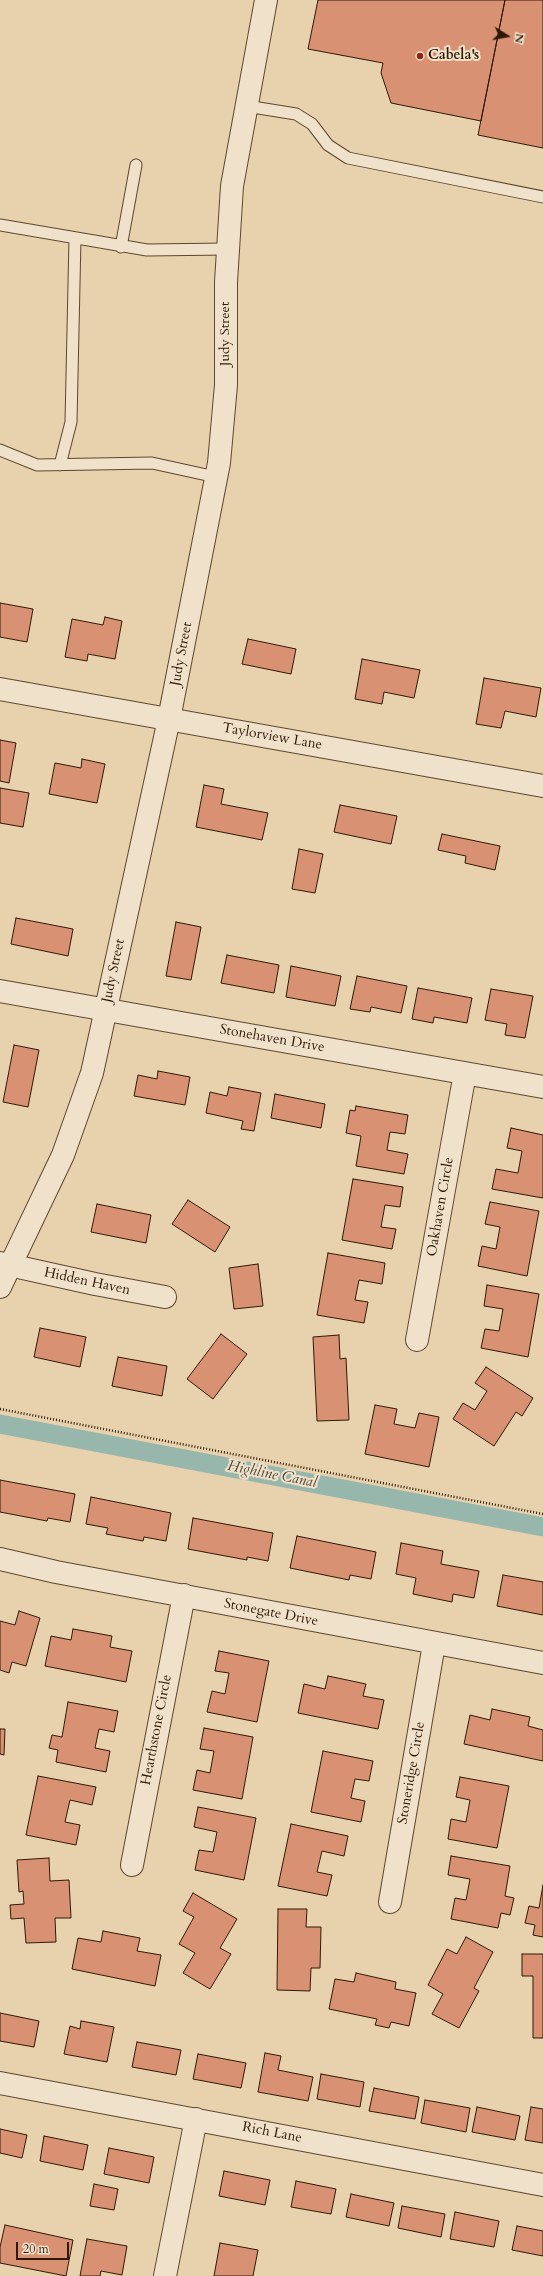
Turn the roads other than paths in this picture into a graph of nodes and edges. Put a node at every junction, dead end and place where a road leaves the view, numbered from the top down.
1 (266, 0) edge
2 (246, 106) junction
3 (136, 165) dead end
4 (543, 197) edge
5 (0, 225) edge
6 (75, 238) junction
7 (122, 247) junction
8 (228, 249) junction
9 (0, 450) edge
10 (60, 465) junction
11 (216, 477) junction
12 (0, 689) edge
13 (169, 719) junction
14 (543, 786) edge
15 (0, 991) edge
16 (105, 1010) junction
17 (465, 1073) junction
18 (543, 1087) edge
19 (5, 1264) edge
20 (0, 1287) edge
21 (164, 1297) dead end
22 (417, 1340) dead end
23 (0, 1559) edge
24 (184, 1596) junction
25 (434, 1644) junction
26 (543, 1663) edge
27 (132, 1864) dead end
28 (390, 1902) dead end
29 (0, 2083) edge
30 (196, 2118) junction
31 (543, 2185) edge
32 (165, 2276) edge

1 - 2 street, Judy Street
2 - 4 lane
2 - 8 street, Judy Street
3 - 7 lane
5 - 6 lane
6 - 7 lane
6 - 10 lane
7 - 8 lane
8 - 11 street, Judy Street
9 - 10 lane
10 - 11 lane
11 - 13 street, Judy Street
12 - 13 street, Taylorview Lane
13 - 14 street, Taylorview Lane
13 - 16 street, Judy Street
15 - 16 street, Stonehaven Drive
16 - 17 street, Stonehaven Drive
16 - 19 street, Judy Street
17 - 18 street, Stonehaven Drive
17 - 22 street, Oakhaven Circle
19 - 20 street, Judy Street
19 - 21 street, Hidden Haven
23 - 24 street, Stonegate Drive
24 - 25 street, Stonegate Drive
24 - 27 street, Hearthstone Circle
25 - 26 street, Stonegate Drive
25 - 28 street, Stoneridge Circle
29 - 30 street, Rich Lane
30 - 31 street, Rich Lane
30 - 32 street

